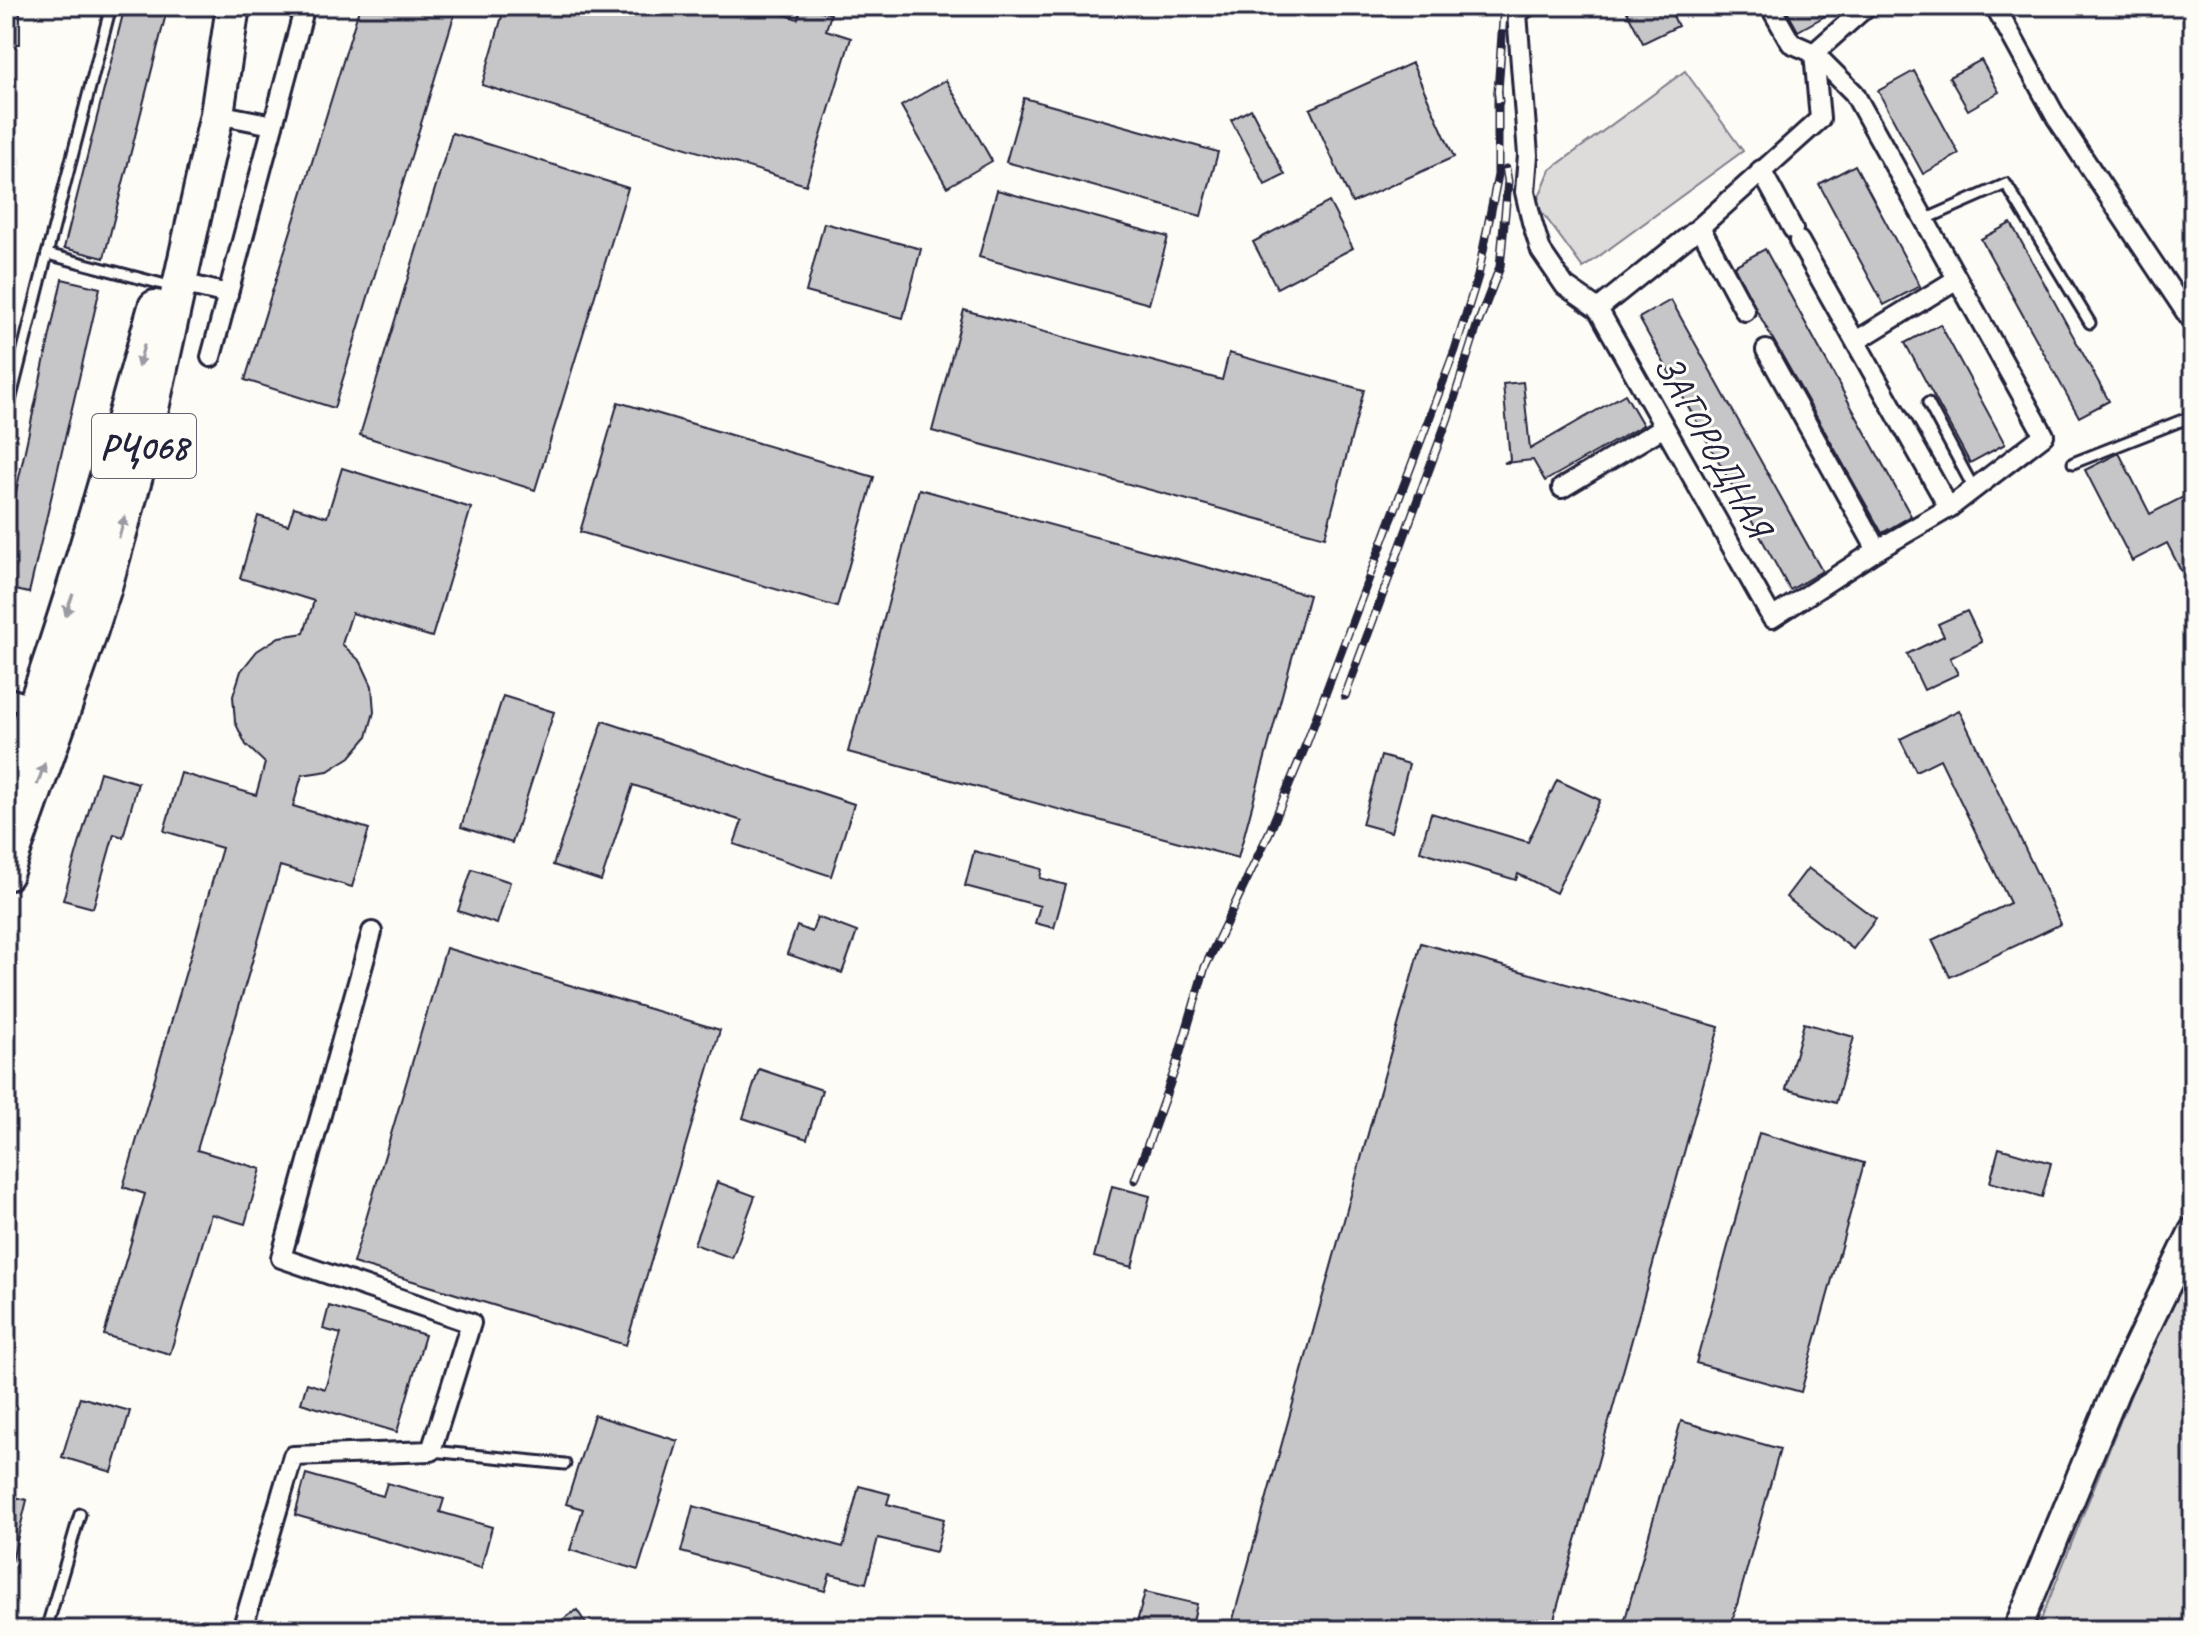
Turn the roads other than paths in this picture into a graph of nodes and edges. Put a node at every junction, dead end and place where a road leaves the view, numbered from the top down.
1 (111, 6) edge
2 (216, 6) edge
3 (233, 6) edge
4 (305, 6) edge
5 (1770, 6) edge
6 (1867, 6) edge
7 (1995, 6) edge
8 (1520, 8) edge
9 (1814, 53) junction
10 (217, 114) junction
11 (273, 125) junction
12 (1761, 170) junction
13 (1924, 220) junction
14 (1700, 227) junction
15 (47, 254) junction
16 (1957, 279) junction
17 (171, 284) junction
18 (228, 294) junction
19 (1598, 309) junction
20 (1745, 311) dead end
21 (2090, 323) dead end
22 (2193, 323) edge
23 (1856, 341) junction
24 (1766, 350) dead end
25 (211, 357) dead end
26 (1928, 403) dead end
27 (2193, 416) edge
28 (6, 417) edge
29 (1664, 427) junction
30 (2073, 463) dead end
31 (1562, 488) dead end
32 (1974, 489) junction
33 (1949, 508) junction
34 (1877, 550) junction
35 (20, 701) edge
36 (6, 784) edge
37 (6, 874) edge
38 (372, 932) dead end
39 (2193, 1231) edge
40 (431, 1451) junction
41 (565, 1464) dead end
42 (80, 1514) dead end
43 (46, 1630) edge
44 (242, 1630) edge
45 (2017, 1630) edge

1 - 15 lane
2 - 17 highway, РҶ068
3 - 10 highway, РҶ068
4 - 11 street
5 - 9 street, ЗАГОРОДНАЯ
6 - 9 street
7 - 22 street
8 - 19 street
9 - 12 street
9 - 13 street, ЗАГОРОДНАЯ
10 - 11 street
10 - 17 highway, РҶ068
11 - 18 street
12 - 14 street
12 - 23 street
13 - 16 street, ЗАГОРОДНАЯ
13 - 21 lane
14 - 19 street
14 - 20 street
15 - 17 lane
15 - 28 lane
16 - 23 street
16 - 32 street, ЗАГОРОДНАЯ
17 - 18 street
17 -> 35 highway, РҶ068
37 -> 17 highway, РҶ068
18 - 25 street
19 - 29 street, ЗАГОРОДНАЯ
23 - 33 street
24 - 34 street
26 - 32 lane
27 - 30 lane
29 - 31 street
29 - 34 street, ЗАГОРОДНАЯ
32 - 33 street, ЗАГОРОДНАЯ
33 - 34 street, ЗАГОРОДНАЯ
35 - 36 highway, РҶ068
38 - 40 street
39 - 45 main road
40 - 41 lane
40 - 44 street
42 - 43 lane

